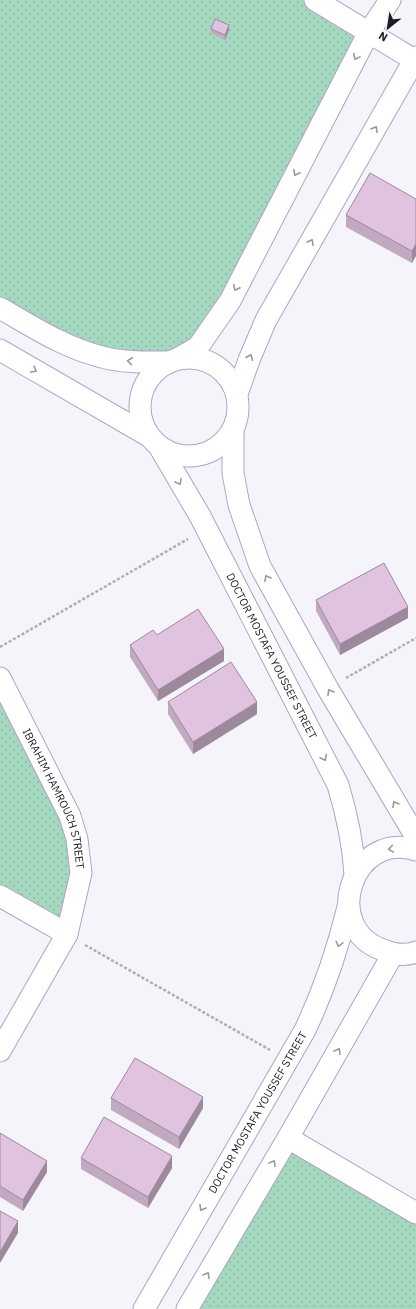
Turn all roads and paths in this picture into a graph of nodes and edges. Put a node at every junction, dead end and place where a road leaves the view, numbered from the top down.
1 (315, 0) edge
2 (390, 0) edge
3 (369, 32) junction
4 (415, 59) edge
5 (0, 308) edge
6 (0, 350) edge
7 (173, 360) junction
8 (237, 394) junction
9 (233, 432) junction
10 (154, 441) junction
11 (206, 529) junction
12 (416, 638) edge
13 (0, 647) edge
14 (0, 678) edge
15 (328, 689) junction
16 (416, 837) edge
17 (416, 850) edge
18 (355, 874) junction
19 (0, 896) edge
20 (348, 907) junction
21 (67, 934) junction
22 (416, 952) edge
23 (393, 954) junction
24 (0, 1051) edge
25 (288, 1060) junction
26 (288, 1138) junction
27 (416, 1213) edge
28 (144, 1309) edge
29 (187, 1309) edge

1 - 3 street
2 - 3 street
3 - 4 street
3 -> 7 street
8 -> 4 street
7 -> 5 street
6 -> 10 street
7 - 8 street
7 - 10 street
8 - 9 street
9 - 10 street
15 -> 9 street
10 -> 11 street, DOCTOR MOSTAFA YOUSSEF STREET
11 - 13 path
11 -> 18 street, DOCTOR MOSTAFA YOUSSEF STREET
12 - 15 path
14 - 21 street, IBRAHIM HAMROUCH STREET
16 -> 15 street
17 -> 18 street
18 - 20 street, DOCTOR MOSTAFA YOUSSEF STREET
19 - 21 street
20 - 23 street
20 -> 25 street, DOCTOR MOSTAFA YOUSSEF STREET
21 - 24 street, IBRAHIM HAMROUCH STREET
21 - 25 path
22 - 23 street
26 -> 23 street
25 -> 28 street, DOCTOR MOSTAFA YOUSSEF STREET
26 - 27 street
29 -> 26 street

